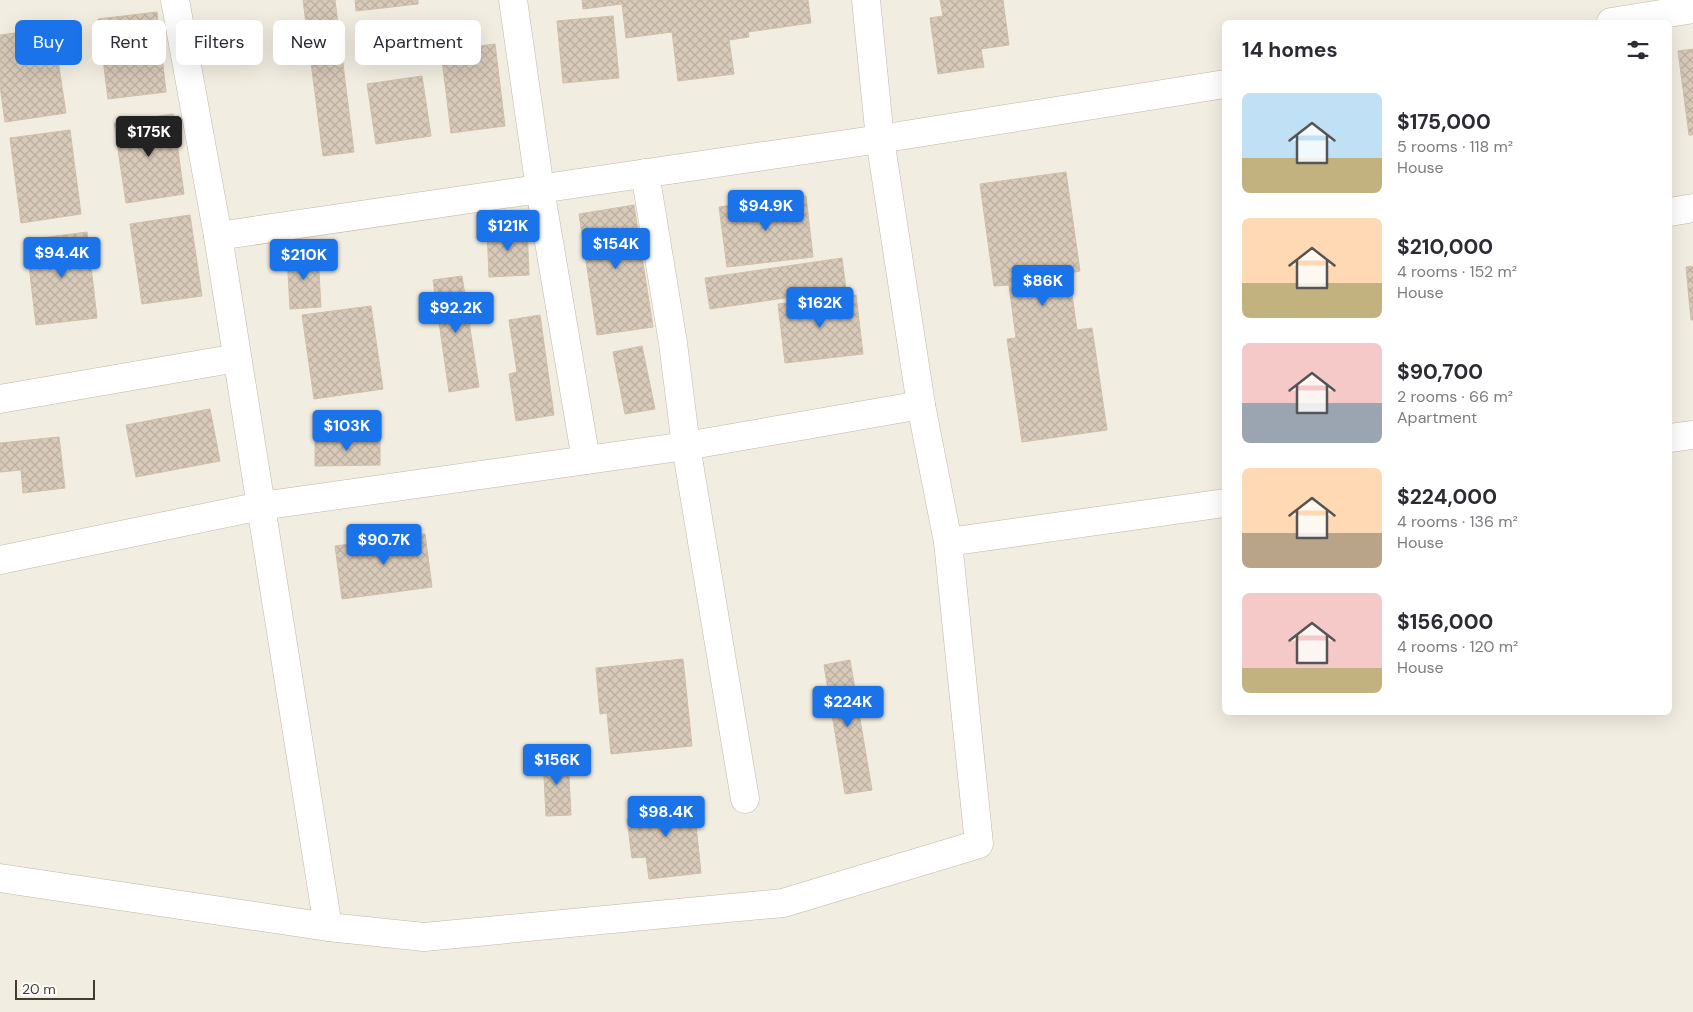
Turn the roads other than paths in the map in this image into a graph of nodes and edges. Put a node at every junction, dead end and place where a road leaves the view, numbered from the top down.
1 (175, 0) edge
2 (513, 0) edge
3 (866, 0) edge
4 (1644, 8) edge
5 (1693, 9) edge
6 (1616, 20) edge
7 (1222, 84) edge
8 (880, 139) junction
9 (645, 173) junction
10 (540, 189) junction
11 (1693, 208) edge
12 (1672, 212) edge
13 (218, 236) junction
14 (238, 358) junction
15 (0, 399) edge
16 (921, 404) junction
17 (1693, 434) edge
18 (1672, 438) edge
19 (686, 446) junction
20 (586, 460) junction
21 (1222, 503) edge
22 (261, 506) junction
23 (948, 542) junction
24 (0, 560) edge
25 (745, 799) dead end
26 (0, 878) edge
27 (328, 927) junction

1 - 13 street
2 - 10 street
3 - 8 street
4 - 5 street
4 - 6 street
7 - 8 street
8 - 9 street
8 - 16 street
9 - 10 street
9 - 19 street
10 - 13 street
10 - 20 street
11 - 12 street
13 - 14 street
14 - 15 street
14 - 22 street
16 - 19 street
16 - 23 street
17 - 18 street
19 - 20 street
19 - 25 street
20 - 22 street
21 - 23 street
22 - 24 street
22 - 27 street
23 - 27 street
26 - 27 street

